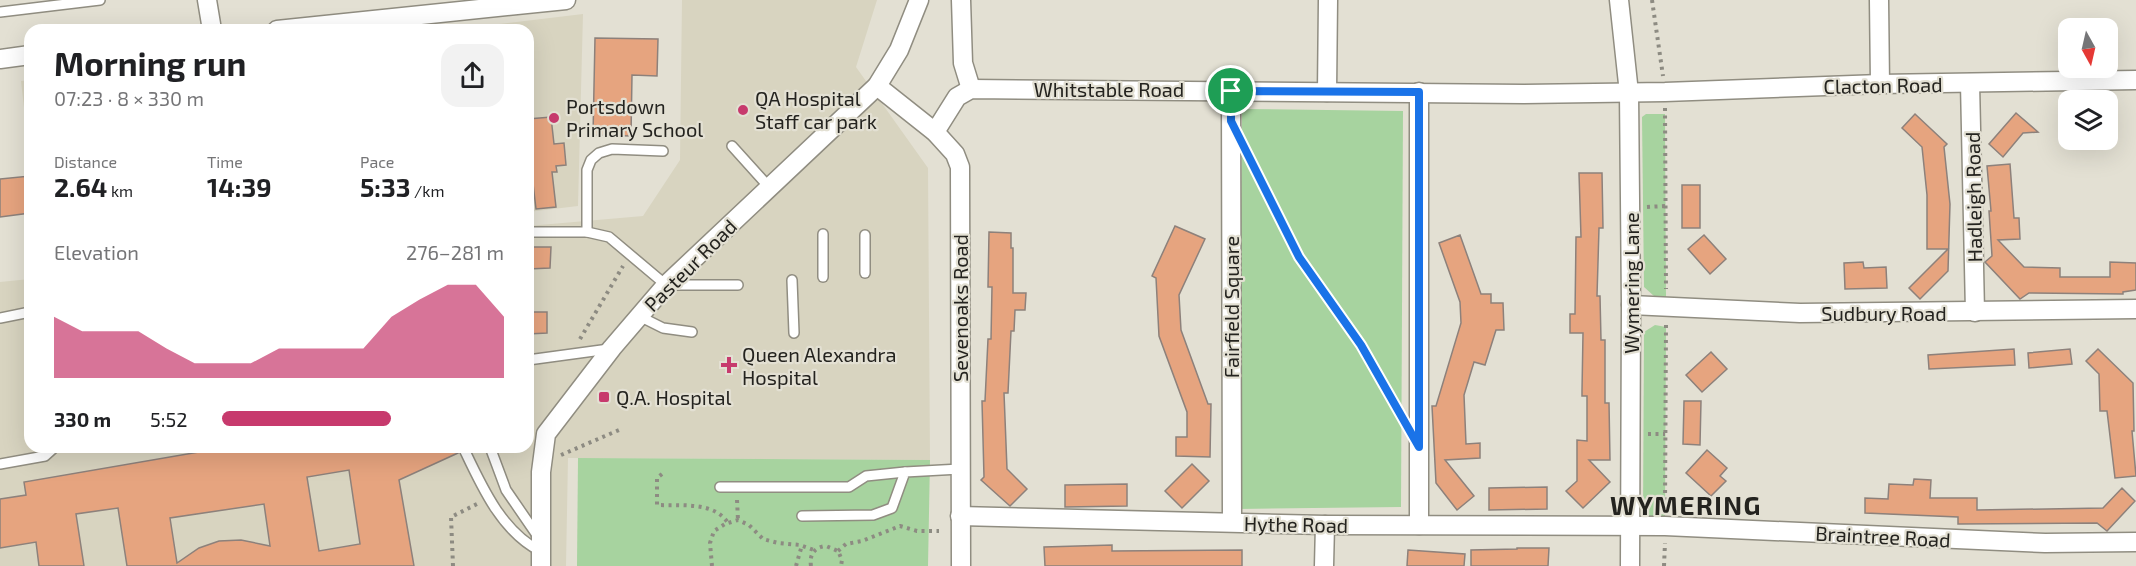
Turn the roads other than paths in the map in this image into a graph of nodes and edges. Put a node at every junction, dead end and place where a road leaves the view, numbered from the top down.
1 (100, 0) edge
2 (207, 0) edge
3 (566, 0) edge
4 (919, 0) edge
5 (961, 0) edge
6 (1328, 0) edge
7 (1618, 0) edge
8 (1879, 0) edge
9 (0, 12) edge
10 (211, 24) edge
11 (335, 24) edge
12 (24, 56) edge
13 (0, 58) edge
14 (2136, 80) edge
15 (1970, 83) junction
16 (1880, 84) junction
17 (877, 86) junction
18 (971, 89) junction
19 (1231, 91) junction
20 (1327, 92) junction
21 (1419, 92) junction
22 (1629, 93) junction
23 (935, 132) junction
24 (732, 146) dead end
25 (663, 151) dead end
26 (769, 187) junction
27 (587, 231) junction
28 (534, 232) edge
29 (823, 234) dead end
30 (865, 236) dead end
31 (865, 273) dead end
32 (823, 277) dead end
33 (792, 280) dead end
34 (666, 285) junction
35 (738, 285) dead end
36 (1631, 305) junction
37 (2136, 309) edge
38 (1975, 312) junction
39 (24, 313) edge
40 (639, 316) junction
41 (0, 318) edge
42 (692, 332) dead end
43 (794, 333) dead end
44 (612, 348) junction
45 (534, 359) edge
46 (48, 453) edge
47 (466, 453) edge
48 (492, 453) edge
49 (0, 464) edge
50 (960, 469) junction
51 (905, 472) junction
52 (720, 487) dead end
53 (802, 516) dead end
54 (960, 516) junction
55 (1232, 522) junction
56 (1325, 525) junction
57 (1419, 525) junction
58 (1631, 526) junction
59 (2136, 542) edge
60 (540, 552) edge
61 (961, 566) edge
62 (1324, 566) edge
63 (1630, 566) edge

1 - 9 lane
2 - 10 street
3 - 11 street
4 - 17 street, Pasteur Road
5 - 18 street
6 - 20 street
7 - 22 street, Wymering Lane
8 - 16 street
12 - 13 street
14 - 15 street, Clacton Road
15 - 16 street, Clacton Road
15 - 38 street, Hadleigh Road
16 - 22 street, Clacton Road
17 - 23 street, Sevenoaks Road
17 - 26 street, Pasteur Road
18 - 19 street, Whitstable Road
18 - 23 street
19 - 20 street, Whitstable Road
19 - 55 street, Fairfield Square
20 - 21 street, Whitstable Road
21 - 22 street, Whitstable Road
21 - 57 street
22 - 36 street, Wymering Lane
23 - 50 street, Sevenoaks Road
24 - 26 lane
25 - 27 lane
26 - 34 street, Pasteur Road
27 - 28 lane
27 - 34 lane
29 - 32 lane
30 - 31 lane
33 - 43 lane
34 - 35 lane
34 - 40 street, Pasteur Road
36 - 38 street, Sudbury Road
36 - 58 street, Wymering Lane
37 - 38 street, Sudbury Road
39 - 41 lane
40 - 42 lane
40 - 44 street, Pasteur Road
44 - 45 lane
44 - 60 street, Pasteur Road
46 - 49 lane
47 - 60 lane
48 - 60 lane
50 - 51 lane
50 - 54 street, Sevenoaks Road
51 - 52 lane
51 - 53 lane
54 - 55 street, Hythe Road
54 - 61 street, Sevenoaks Road
55 - 56 street, Hythe Road
56 - 57 street, Hythe Road
56 - 62 street
57 - 58 street, Hythe Road
58 - 59 street, Braintree Road
58 - 63 street, Wymering Lane

